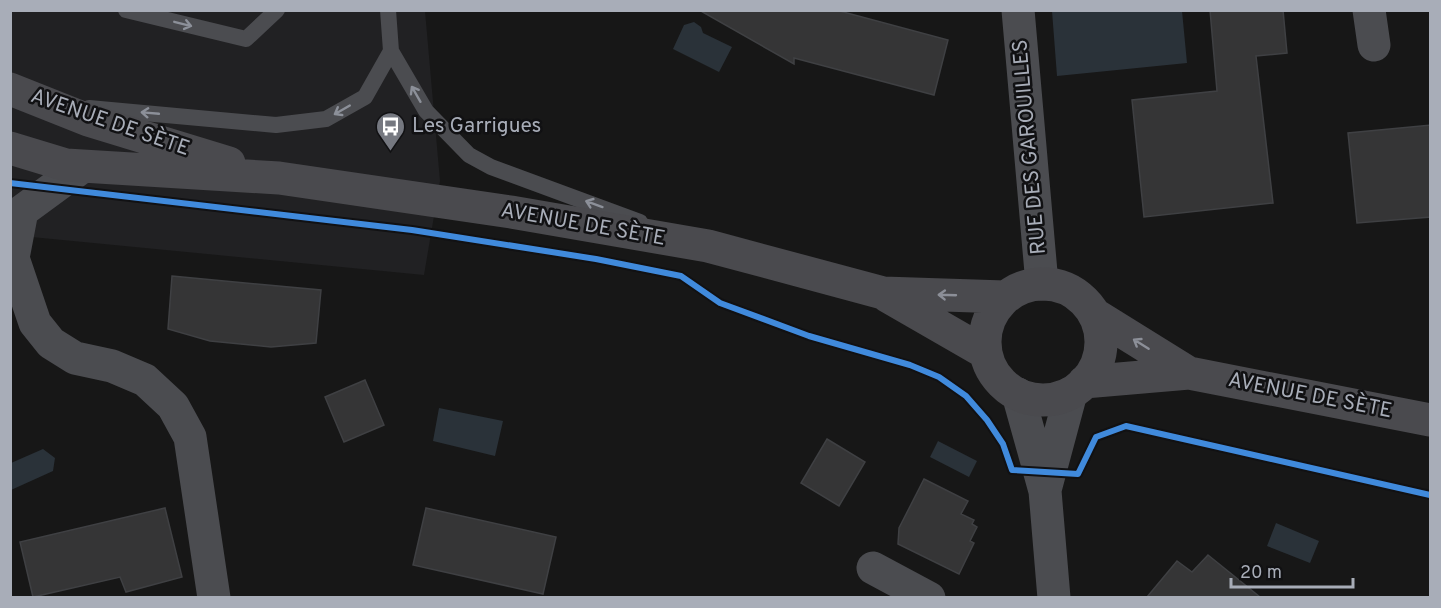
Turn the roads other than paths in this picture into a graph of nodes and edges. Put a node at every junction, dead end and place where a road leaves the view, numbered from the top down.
1 (126, 10) edge
2 (277, 10) edge
3 (388, 10) edge
4 (1018, 10) edge
5 (1369, 10) edge
6 (1374, 45) dead end
7 (391, 51) junction
8 (10, 89) edge
9 (48, 104) junction
10 (10, 148) edge
11 (82, 167) junction
12 (279, 178) junction
13 (16, 203) edge
14 (708, 246) junction
15 (1042, 284) junction
16 (883, 293) junction
17 (1005, 297) junction
18 (1094, 314) junction
19 (986, 353) junction
20 (1189, 373) junction
21 (1078, 387) junction
22 (1018, 394) junction
23 (1431, 420) edge
24 (1045, 491) junction
25 (873, 568) dead end
26 (214, 597) edge
27 (929, 597) edge
28 (1054, 597) edge

1 -> 2 lane
3 - 7 lane
4 - 15 street, RUE DES GAROUILLES
5 - 6 street
7 -> 9 lane
14 -> 7 lane
8 - 9 main road, AVENUE DE SÈTE
9 - 12 main road, AVENUE DE SÈTE
10 - 11 main road, AVENUE DE SÈTE
11 - 12 main road, AVENUE DE SÈTE
11 - 13 street
12 - 14 main road, AVENUE DE SÈTE
13 - 26 street
14 - 16 main road, AVENUE DE SÈTE
15 - 17 main road
15 - 18 main road
17 -> 16 main road, AVENUE DE SÈTE
16 - 19 main road, AVENUE DE SÈTE
17 - 19 main road
20 -> 18 main road, AVENUE DE SÈTE
18 - 21 main road
19 - 22 main road
20 - 21 main road, AVENUE DE SÈTE
20 - 23 main road, AVENUE DE SÈTE
21 - 22 main road
21 - 24 street
22 - 24 street
24 - 28 street
25 - 27 street

